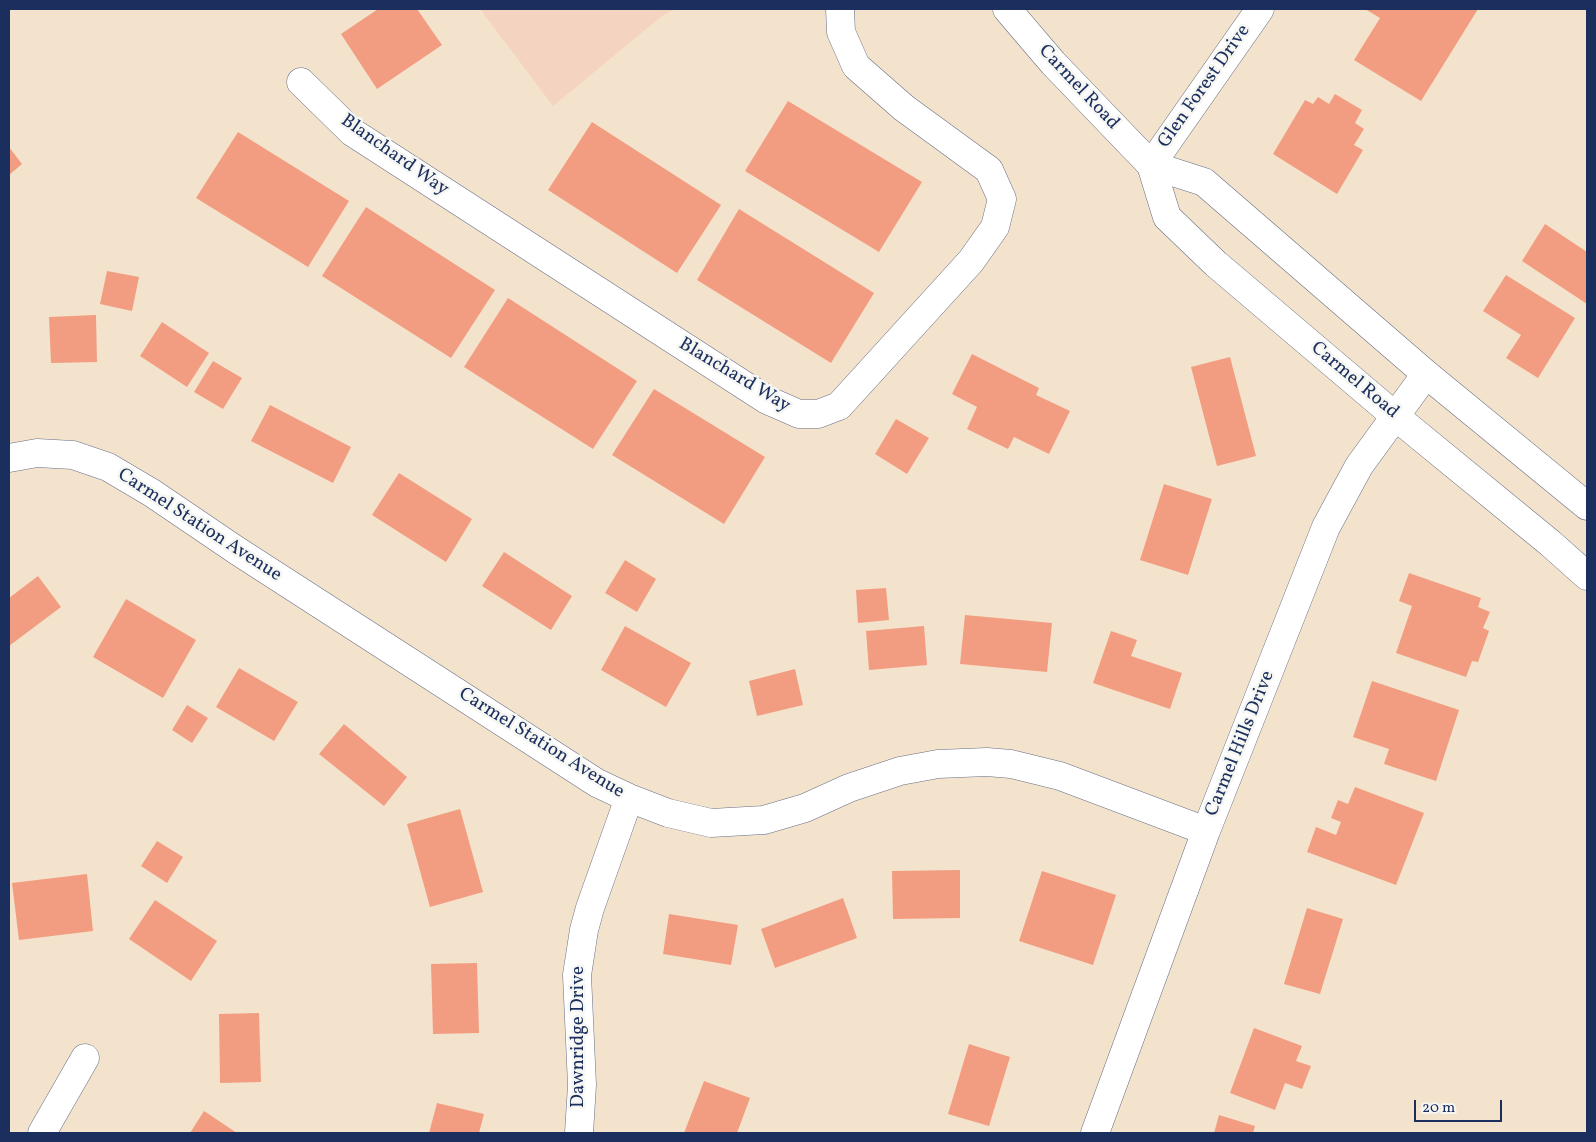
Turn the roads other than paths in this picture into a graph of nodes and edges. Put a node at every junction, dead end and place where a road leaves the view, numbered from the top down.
1 (840, 9) edge
2 (1007, 9) edge
3 (1260, 9) edge
4 (301, 82) dead end
5 (1151, 165) junction
6 (1426, 374) junction
7 (1395, 416) junction
8 (9, 458) edge
9 (1584, 495) edge
10 (1587, 576) edge
11 (629, 798) junction
12 (1206, 831) junction
13 (85, 1058) dead end
14 (42, 1133) edge
15 (579, 1133) edge
16 (1095, 1133) edge

1 - 4 street, Blanchard Way
2 - 5 street, Carmel Road
3 - 5 street, Glen Forest Drive
5 - 6 street, Carmel Road
5 - 7 street, Carmel Road
6 - 7 street, Carmel Hills Drive
6 - 9 street, Carmel Road
7 - 10 street, Carmel Road
7 - 12 street, Carmel Hills Drive
8 - 11 street, Carmel Station Avenue
11 - 12 street, Carmel Station Avenue
11 - 15 street, Dawnridge Drive
12 - 16 street, Carmel Hills Drive
13 - 14 street

